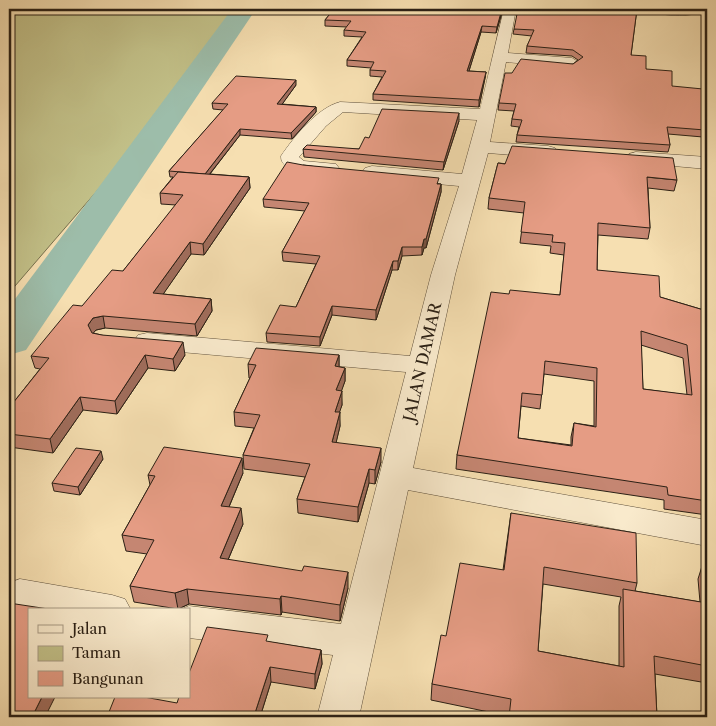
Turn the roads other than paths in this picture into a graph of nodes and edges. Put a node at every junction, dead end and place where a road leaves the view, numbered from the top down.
1 (510, 9) edge
2 (650, 9) edge
3 (692, 12) dead end
4 (500, 56) junction
5 (572, 63) edge
6 (487, 115) junction
7 (480, 147) junction
8 (569, 153) edge
9 (618, 157) edge
10 (707, 163) edge
11 (469, 181) junction
12 (125, 339) edge
13 (422, 365) junction
14 (395, 476) junction
15 (707, 533) edge
16 (20, 594) dead end
17 (100, 608) edge
18 (190, 622) edge
19 (356, 642) junction
20 (338, 717) edge

1 - 4 street, JALAN DAMAR
2 - 3 street
4 - 5 street
4 - 6 street, JALAN DAMAR
6 - 7 street, JALAN DAMAR
6 - 11 street
7 - 8 street
7 - 11 street, JALAN DAMAR
9 - 10 street
11 - 13 street, JALAN DAMAR
12 - 13 street
13 - 14 street, JALAN DAMAR
14 - 15 street
14 - 19 street, JALAN DAMAR
16 - 17 street
18 - 19 street
19 - 20 street, JALAN DAMAR

